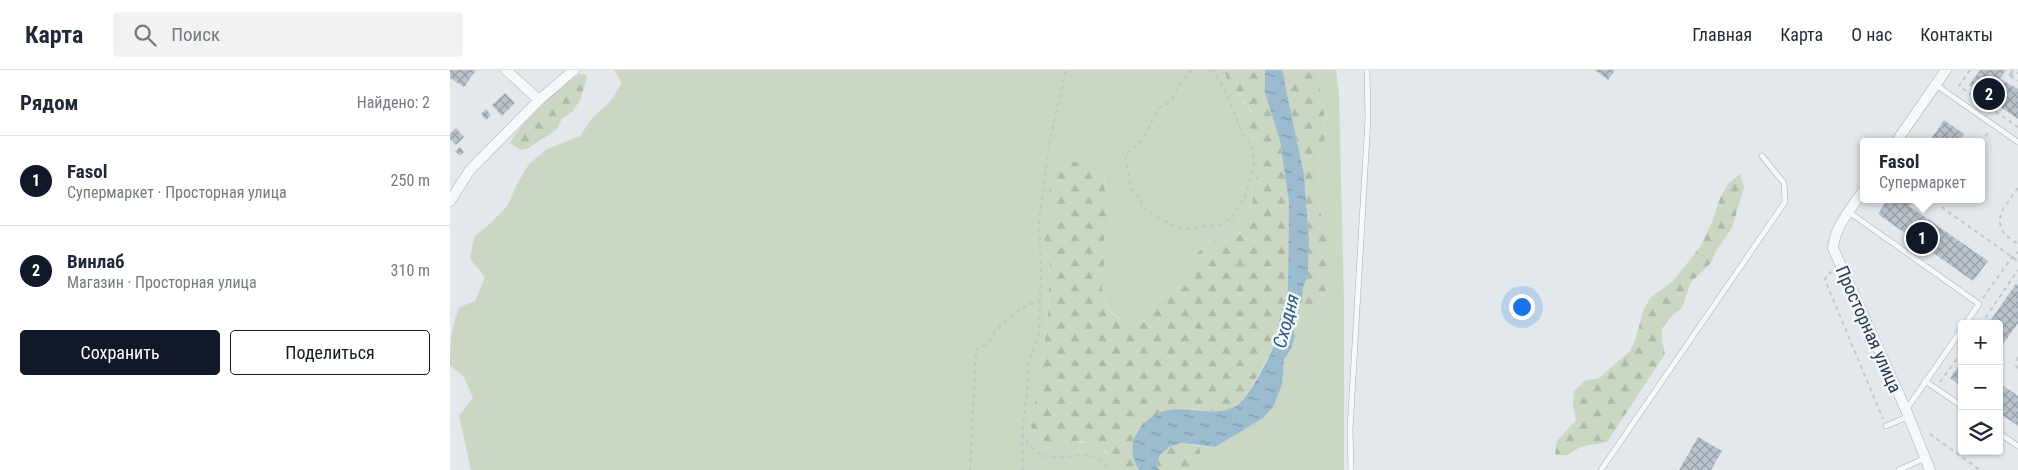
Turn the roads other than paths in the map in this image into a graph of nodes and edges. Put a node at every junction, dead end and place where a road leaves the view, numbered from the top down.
1 (506, 70) edge
2 (574, 70) edge
3 (1367, 70) edge
4 (1946, 70) edge
5 (1936, 84) junction
6 (539, 100) junction
7 (1899, 138) edge
8 (2018, 142) edge
9 (1762, 156) dead end
10 (1860, 196) edge
11 (450, 201) edge
12 (1849, 212) junction
13 (1968, 320) edge
14 (1958, 335) edge
15 (1925, 381) junction
16 (1958, 403) edge
17 (1907, 414) junction
18 (1886, 426) road end
19 (2003, 436) edge
20 (2018, 446) edge
21 (1925, 458) junction
22 (1351, 470) edge
23 (1602, 470) edge
24 (1899, 470) edge
25 (1930, 470) edge

1 - 6 street
2 - 6 street
3 - 22 lane
4 - 5 street
5 - 7 street
5 - 8 lane
6 - 11 street
9 - 23 lane
10 - 12 street, Просторная улица
12 - 13 lane
12 - 17 street, Просторная улица
14 - 15 lane
15 - 16 lane
15 - 17 lane
17 - 18 lane
17 - 21 street, Просторная улица
19 - 20 lane
21 - 24 lane
21 - 25 street, Просторная улица

